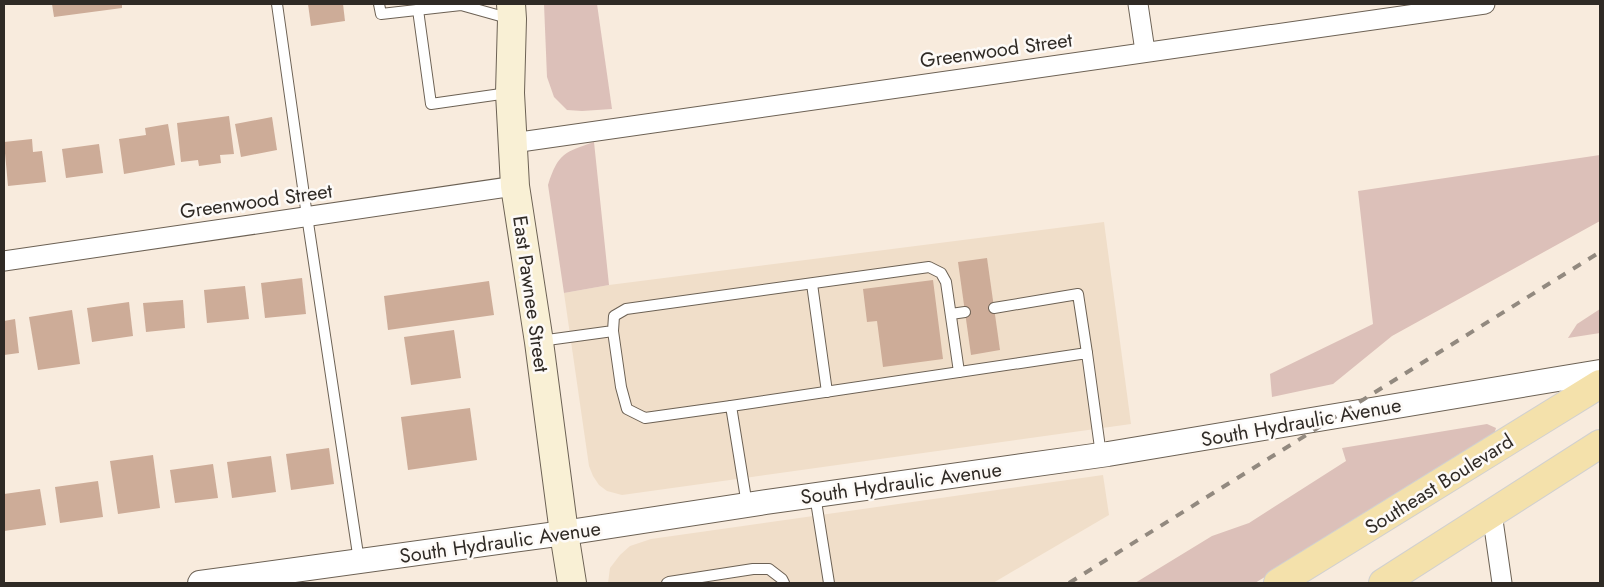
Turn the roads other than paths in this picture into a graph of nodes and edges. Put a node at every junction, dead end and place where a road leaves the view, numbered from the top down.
1 (277, 4) edge
2 (379, 4) edge
3 (1138, 4) edge
4 (1485, 4) edge
5 (438, 6) edge
6 (418, 10) junction
7 (511, 11) edge
8 (1145, 51) junction
9 (510, 93) junction
10 (513, 143) junction
11 (515, 186) junction
12 (307, 216) junction
13 (4, 261) edge
14 (812, 284) junction
15 (994, 308) dead end
16 (965, 312) dead end
17 (951, 314) junction
18 (613, 331) junction
19 (539, 342) junction
20 (1088, 353) junction
21 (959, 372) junction
22 (1600, 372) edge
23 (1600, 384) edge
24 (827, 392) junction
25 (731, 406) junction
26 (1600, 444) edge
27 (1101, 455) junction
28 (815, 495) junction
29 (747, 505) junction
30 (1492, 513) junction
31 (564, 534) junction
32 (360, 562) junction
33 (200, 583) edge
34 (572, 583) edge
35 (667, 583) edge
36 (784, 583) edge
37 (829, 583) edge
38 (1278, 583) edge
39 (1383, 583) edge
40 (1502, 583) edge

1 - 12 lane
2 - 6 lane
3 - 8 street
4 - 8 street, Greenwood Street
5 - 6 lane
5 - 7 lane
6 - 9 lane
7 - 9 main road, East Pawnee Street
8 - 10 street, Greenwood Street
9 - 10 main road, East Pawnee Street
10 - 11 main road, East Pawnee Street
11 - 12 street, Greenwood Street
11 - 19 main road, East Pawnee Street
12 - 13 street, Greenwood Street
12 - 32 lane
14 - 17 lane
14 - 18 lane
14 - 24 lane
15 - 20 lane
16 - 17 lane
17 - 21 lane
18 - 19 lane
18 - 25 lane
19 - 31 main road, East Pawnee Street
20 - 21 lane
20 - 27 lane
21 - 24 lane
22 - 27 street, South Hydraulic Avenue
23 - 38 main road, Southeast Boulevard
24 - 25 lane
25 - 29 lane
26 - 30 main road
27 - 28 street, South Hydraulic Avenue
28 - 29 street, South Hydraulic Avenue
28 - 37 lane
29 - 31 street, South Hydraulic Avenue
30 - 39 main road
30 - 40 street
31 - 32 street, South Hydraulic Avenue
31 - 34 main road, East Pawnee Street
32 - 33 street, South Hydraulic Avenue
35 - 36 lane

